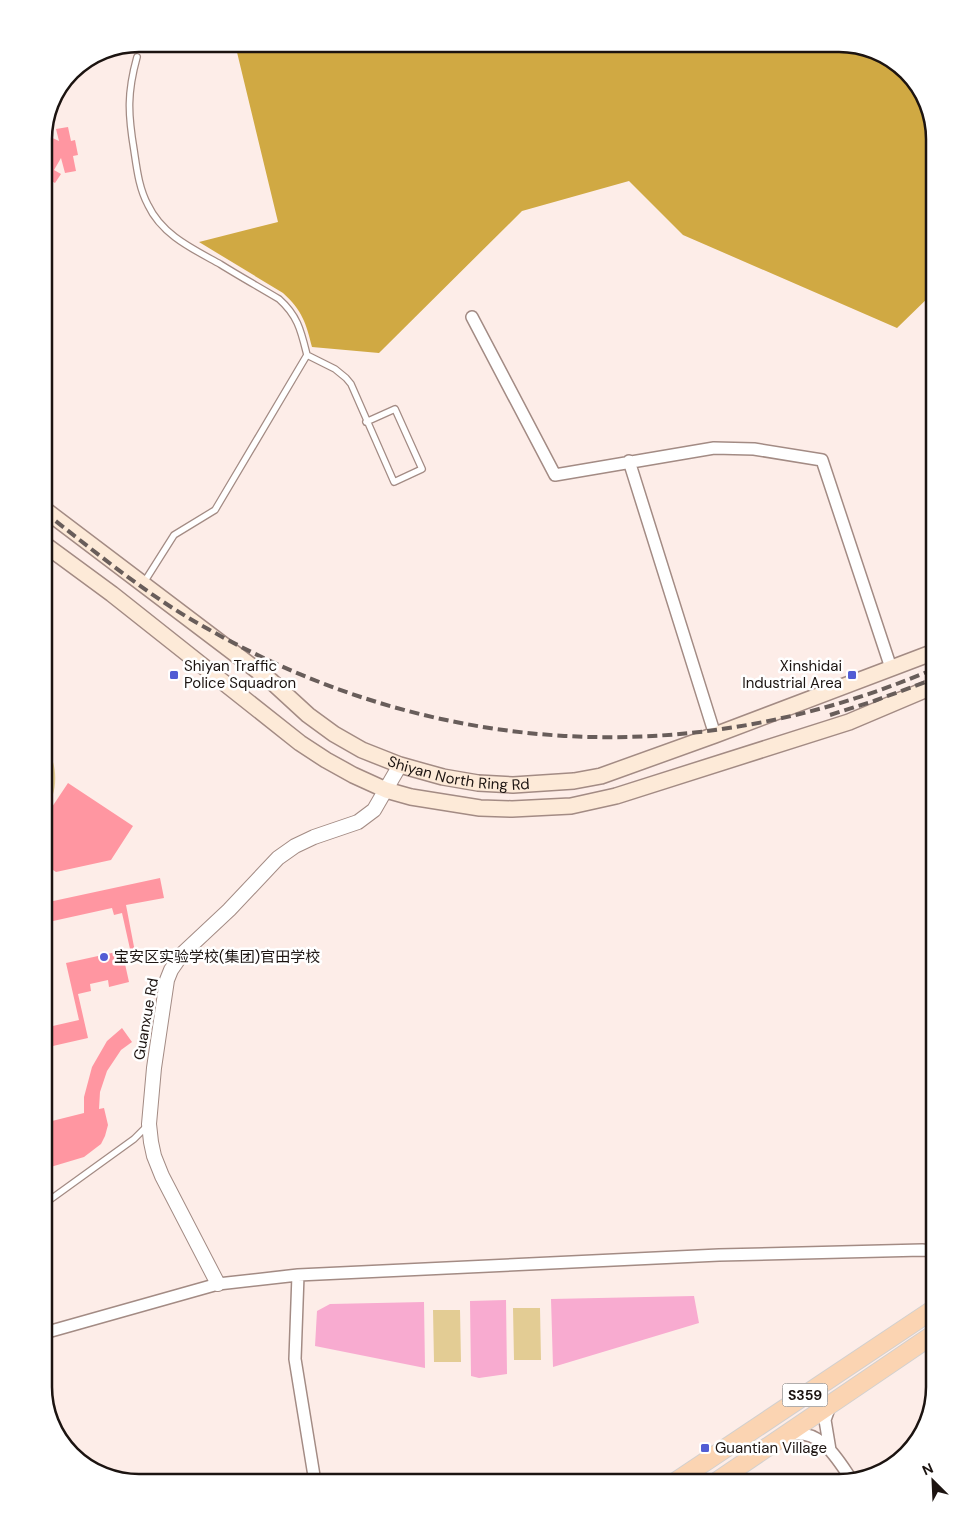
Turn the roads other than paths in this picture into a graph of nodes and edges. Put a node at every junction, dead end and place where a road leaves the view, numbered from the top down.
1 (137, 57) dead end
2 (472, 318) dead end
3 (307, 356) junction
4 (366, 422) junction
5 (630, 461) junction
6 (53, 516) edge
7 (53, 550) edge
8 (143, 584) junction
9 (926, 655) edge
10 (891, 668) junction
11 (926, 689) edge
12 (716, 735) junction
13 (400, 765) junction
14 (386, 790) junction
15 (149, 1124) junction
16 (52, 1198) edge
17 (926, 1251) edge
18 (298, 1275) junction
19 (218, 1284) junction
20 (926, 1314) edge
21 (52, 1331) edge
22 (926, 1339) edge
23 (834, 1402) junction
24 (782, 1437) junction
25 (830, 1450) junction
26 (314, 1473) edge
27 (847, 1473) edge
28 (687, 1474) edge
29 (728, 1474) edge

1 - 3 lane
2 - 5 street
3 - 4 lane
3 - 8 lane
4 - 4 lane
5 - 10 street
5 - 12 street
6 - 8 main road, Shiyan North Ring Rd
7 - 14 main road, Shiyan North Ring Rd
8 - 13 main road, Shiyan North Ring Rd
9 - 10 main road, Shiyan North Ring Rd
10 - 12 main road, Shiyan North Ring Rd
11 - 14 main road, Shiyan North Ring Rd
12 - 13 main road, Shiyan North Ring Rd
13 - 14 street, Guanxue Rd
14 - 15 street, Guanxue Rd
15 - 16 lane
15 - 19 street, Guanxue Rd
17 - 18 street
18 - 19 street
18 - 26 street
19 - 21 street
20 - 28 main road, S359
22 - 23 main road, S359
23 - 24 main road, S359
23 - 25 street
24 - 25 street
24 - 29 main road, S359
25 - 27 street

